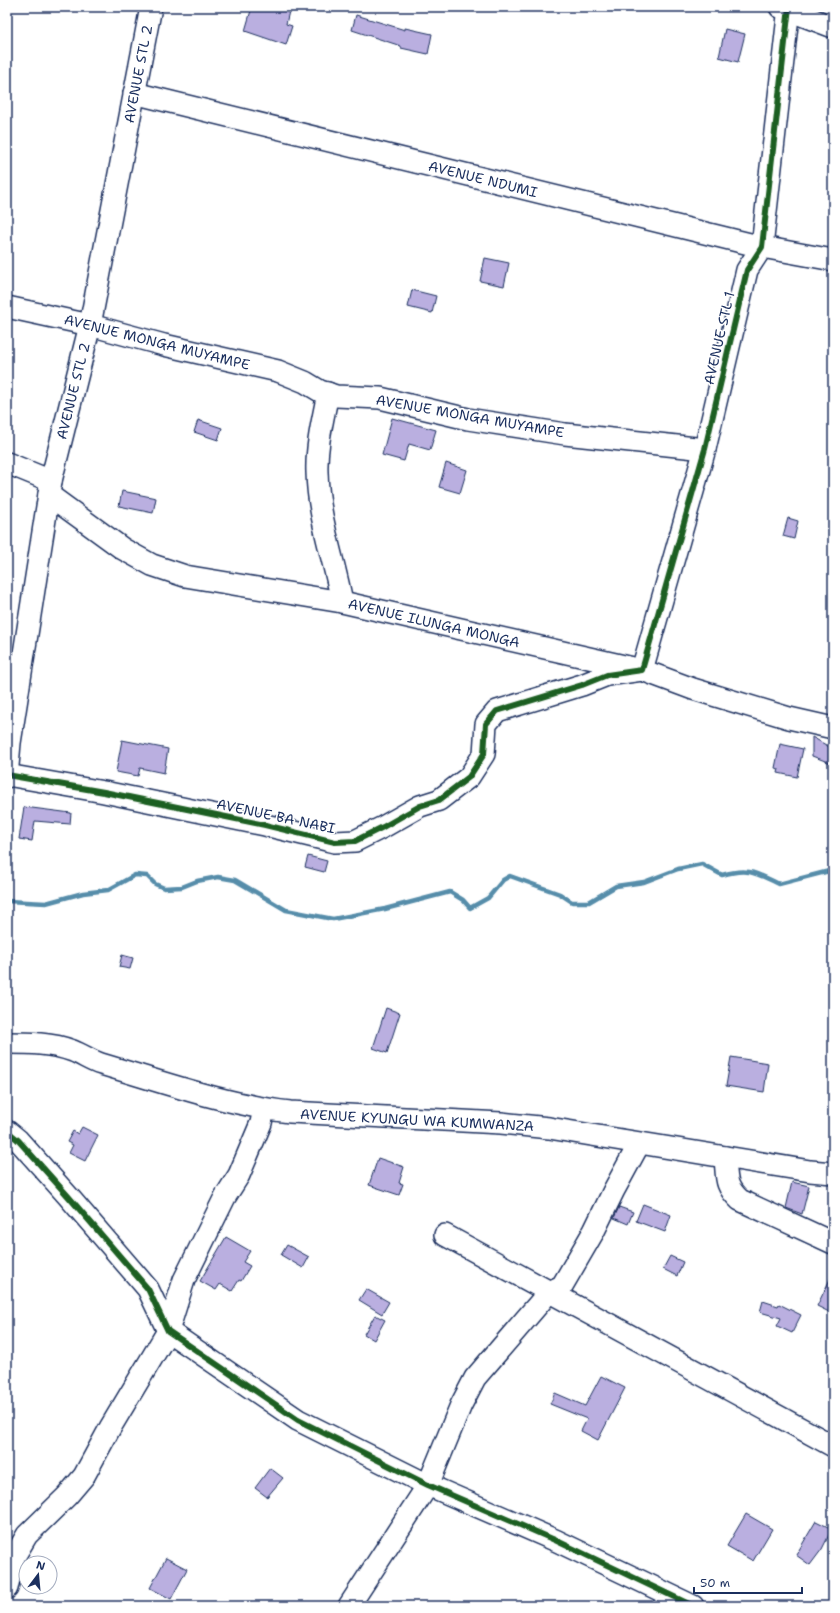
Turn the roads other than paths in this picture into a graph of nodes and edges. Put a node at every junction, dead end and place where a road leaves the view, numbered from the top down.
1 (151, 7) edge
2 (786, 8) edge
3 (833, 27) edge
4 (134, 93) junction
5 (762, 247) junction
6 (833, 260) edge
7 (7, 307) edge
8 (90, 325) junction
9 (328, 393) junction
10 (705, 449) junction
11 (7, 463) edge
12 (50, 488) junction
13 (338, 579) junction
14 (342, 602) junction
15 (375, 610) junction
16 (642, 670) junction
17 (833, 728) edge
18 (7, 776) edge
19 (7, 1043) edge
20 (264, 1109) junction
21 (7, 1131) edge
22 (640, 1144) junction
23 (725, 1157) junction
24 (833, 1174) edge
25 (445, 1235) dead end
26 (833, 1243) edge
27 (550, 1292) junction
28 (168, 1331) junction
29 (833, 1446) edge
30 (428, 1485) junction
31 (7, 1588) edge
32 (349, 1606) edge
33 (693, 1606) edge

1 - 4 street, AVENUE STL 2
2 - 3 street
2 - 5 street, AVENUE STL 1
4 - 5 street, AVENUE NDUMI
4 - 8 street, AVENUE STL 2
5 - 6 street, AVENUE NDUMI
5 - 10 street, AVENUE STL 1
7 - 8 street, AVENUE MONGA MUYAMPE
8 - 9 street, AVENUE MONGA MUYAMPE
8 - 12 street, AVENUE STL 2
9 - 10 street, AVENUE MONGA MUYAMPE
9 - 13 street
10 - 16 street, AVENUE STL 1
11 - 12 street, AVENUE ILUNGA MONGA
12 - 14 street, AVENUE ILUNGA MONGA
12 - 18 street, AVENUE STL 2
13 - 14 street
13 - 15 street
14 - 15 street, AVENUE ILUNGA MONGA
15 - 16 street, AVENUE ILUNGA MONGA
16 - 17 street, AVENUE ILUNGA MONGA
16 - 18 street, AVENUE BA NABI
19 - 20 street, AVENUE KYUNGU WA KUMWANZA
20 - 22 street, AVENUE KYUNGU WA KUMWANZA
20 - 28 street
21 - 28 street
22 - 23 street, AVENUE KYUNGU WA KUMWANZA
22 - 27 street
23 - 24 street, AVENUE KYUNGU WA KUMWANZA
23 - 26 street
25 - 27 street
27 - 29 street
27 - 30 street
28 - 30 street
28 - 31 street
30 - 32 street
30 - 33 street

